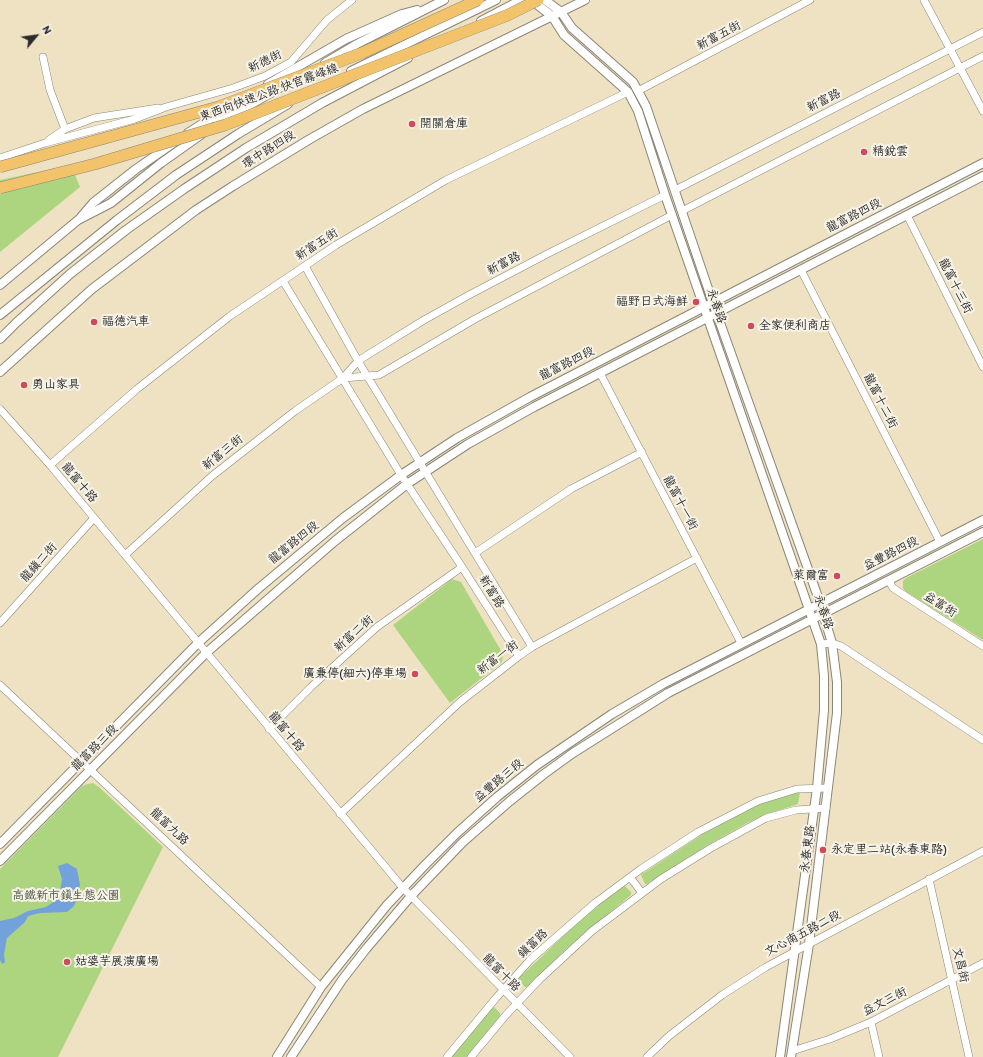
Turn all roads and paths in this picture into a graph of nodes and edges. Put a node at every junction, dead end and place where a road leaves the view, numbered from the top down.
1 (352, 0) edge
2 (444, 0) edge
3 (478, 0) edge
4 (496, 0) edge
5 (521, 0) edge
6 (531, 0) edge
7 (538, 0) edge
8 (545, 0) edge
9 (585, 0) edge
10 (810, 0) edge
11 (924, 0) edge
12 (561, 12) junction
13 (552, 16) junction
14 (983, 32) edge
15 (950, 49) junction
16 (983, 56) edge
17 (43, 57) dead end
18 (960, 68) junction
19 (638, 91) junction
20 (628, 92) junction
21 (166, 107) junction
22 (983, 111) edge
23 (65, 129) junction
24 (45, 143) junction
25 (0, 158) edge
26 (983, 163) edge
27 (0, 167) edge
28 (983, 176) edge
29 (0, 188) edge
30 (675, 190) junction
31 (665, 195) junction
32 (682, 211) junction
33 (672, 215) junction
34 (907, 215) junction
35 (305, 266) junction
36 (801, 270) junction
37 (283, 281) junction
38 (0, 285) edge
39 (713, 303) junction
40 (704, 307) junction
41 (717, 313) junction
42 (0, 315) edge
43 (708, 318) junction
44 (0, 339) edge
45 (358, 361) junction
46 (983, 367) edge
47 (0, 372) edge
48 (600, 373) junction
49 (367, 376) junction
50 (343, 378) junction
51 (0, 410) edge
52 (642, 452) junction
53 (419, 462) junction
54 (50, 465) junction
55 (426, 471) junction
56 (400, 475) junction
57 (407, 484) junction
58 (94, 518) junction
59 (983, 520) edge
60 (983, 532) edge
61 (940, 542) junction
62 (475, 553) junction
63 (125, 555) junction
64 (696, 558) junction
65 (462, 567) junction
66 (889, 580) junction
67 (820, 604) junction
68 (809, 608) junction
69 (824, 613) junction
70 (813, 619) junction
71 (0, 623) edge
72 (198, 643) junction
73 (741, 644) junction
74 (821, 644) junction
75 (832, 644) junction
76 (983, 646) edge
77 (532, 647) junction
78 (206, 653) junction
79 (519, 656) junction
80 (0, 685) edge
81 (269, 729) junction
82 (983, 740) edge
83 (82, 761) junction
84 (90, 769) junction
85 (817, 788) junction
86 (828, 788) junction
87 (826, 808) junction
88 (813, 809) junction
89 (340, 814) junction
90 (0, 844) edge
91 (983, 851) edge
92 (0, 861) edge
93 (630, 877) junction
94 (929, 879) junction
95 (403, 888) junction
96 (642, 893) junction
97 (411, 896) junction
98 (809, 944) junction
99 (795, 951) junction
100 (983, 963) edge
101 (952, 979) junction
102 (321, 987) junction
103 (502, 990) junction
104 (516, 1004) junction
105 (871, 1022) junction
106 (792, 1054) edge
107 (277, 1057) edge
108 (291, 1057) edge
109 (447, 1057) edge
110 (471, 1057) edge
111 (570, 1057) edge
112 (647, 1057) edge
113 (780, 1057) edge
114 (879, 1057) edge
115 (969, 1057) edge

1 - 21 street, 新德街
2 - 38 street
3 - 27 highway, 東西向快速公路 快官霧峰線, bridge
4 - 42 street
5 - 44 street, 環中路四段
6 - 13 street, 永春路
7 - 29 highway, 東西向快速公路 快官霧峰線, bridge
8 - 12 street, 永春路
9 - 12 street, 環中路四段
10 - 19 street, 新富五街
11 - 15 street
12 - 13 street, 環中路四段
12 - 19 street, 永春路
13 - 20 street, 永春路
13 - 47 street, 環中路四段
14 - 15 street, 新富路
15 - 18 street
15 - 30 street, 新富路
16 - 18 street
17 - 23 street
18 - 22 street
18 - 32 street
19 - 30 street, 永春路
20 - 31 street, 永春路
20 - 35 street, 新富五街
21 - 23 street, 新德街
21 - 24 street, 新德街
23 - 24 street, 新德街
24 - 25 street, 新德街
26 - 39 street, 龍富路四段
28 - 34 street, 龍富路四段
30 - 32 street, 永春路
31 - 33 street, 永春路
31 - 45 street, 新富路
32 - 39 street, 永春路
33 - 40 street, 永春路
33 - 49 street
34 - 36 street, 龍富路四段
34 - 46 street, 龍富十三街
35 - 37 street, 新富五街
35 - 45 street, 新富路
36 - 41 street, 龍富路四段
36 - 61 street, 龍富十二街
37 - 50 street, 新富路
37 - 54 street, 新富五街
39 - 40 street, 龍富路四段
39 - 41 street, 永春路
40 - 43 street, 永春路
40 - 53 street, 龍富路四段
41 - 43 street, 龍富路四段
41 - 67 street, 永春路
43 - 48 street, 龍富路四段
43 - 68 street, 永春路
45 - 49 street, 新富路
45 - 50 street, 新富路
48 - 52 street, 龍富十一街
48 - 55 street, 龍富路四段
49 - 50 street
49 - 53 street, 新富路
50 - 56 street, 新富路
50 - 63 street, 新富三街
51 - 54 street, 龍富十路
52 - 62 street
52 - 64 street, 龍富十一街
53 - 55 street, 新富路
53 - 56 street, 龍富路四段
54 - 58 street, 龍富十路
55 - 57 street, 龍富路四段
55 - 62 street, 新富路
56 - 57 street, 新富路
56 - 72 street, 龍富路四段
57 - 65 street, 新富路
57 - 78 street, 龍富路四段
58 - 63 street, 龍富十路
58 - 71 street, 龍鎮二街
59 - 61 street, 益豐路四段
60 - 66 street, 益豐路四段
61 - 67 street, 益豐路四段
62 - 77 street, 新富路
63 - 72 street, 龍富十路
64 - 73 street, 龍富十一街
64 - 77 street, 新富一街
65 - 79 street, 新富路
65 - 81 street, 新富二街
66 - 69 street, 益豐路四段
66 - 76 street, 益富街
67 - 68 street, 益豐路四段
67 - 69 street, 永春路
68 - 70 street, 永春路
68 - 73 street, 益豐路三段
69 - 70 street, 益豐路四段
69 - 75 street, 永春路
70 - 74 street, 永春路
70 - 97 street, 益豐路三段
72 - 78 street, 龍富十路
72 - 83 street, 龍富路三段
73 - 95 street, 益豐路三段
74 - 75 street, 永春路
74 - 85 street, 永春東路
75 - 82 street, 永春路
75 - 86 street, 永春東路
77 - 79 street, 新富一街
78 - 81 street, 龍富十路
78 - 84 street, 龍富路三段
79 - 89 street, 新富一街
80 - 83 street, 龍富九路
81 - 89 street, 龍富十路
83 - 84 street, 龍富九路
83 - 90 street, 龍富路三段
84 - 92 street, 龍富路三段
84 - 102 street, 龍富九路
85 - 86 street, 鎮富路
85 - 88 street, 永春東路
85 - 93 street, 鎮富路
86 - 87 street, 永春東路
87 - 88 street
87 - 98 street, 永春東路
88 - 96 street
88 - 99 street, 永春東路
89 - 95 street, 龍富十路
91 - 94 street, 文心南五路二段
93 - 96 street
93 - 103 street, 鎮富路
94 - 98 street, 文心南五路二段
94 - 101 street, 文昌街
95 - 97 street, 龍富十路
95 - 102 street, 益豐路三段
96 - 104 street
97 - 103 street, 龍富十路
97 - 108 street, 益豐路三段
98 - 99 street, 文心南五路二段
98 - 106 street, 永春東路
99 - 112 street, 文心南五路二段
99 - 113 street, 永春東路
100 - 101 street, 益文三街
101 - 105 street, 益文三街
101 - 115 street, 文昌街
102 - 107 street, 益豐路三段
103 - 104 street, 龍富十路
103 - 109 street, 鎮富路
104 - 110 street
104 - 111 street, 龍富十路
105 - 106 street, 益文三街
105 - 114 street

